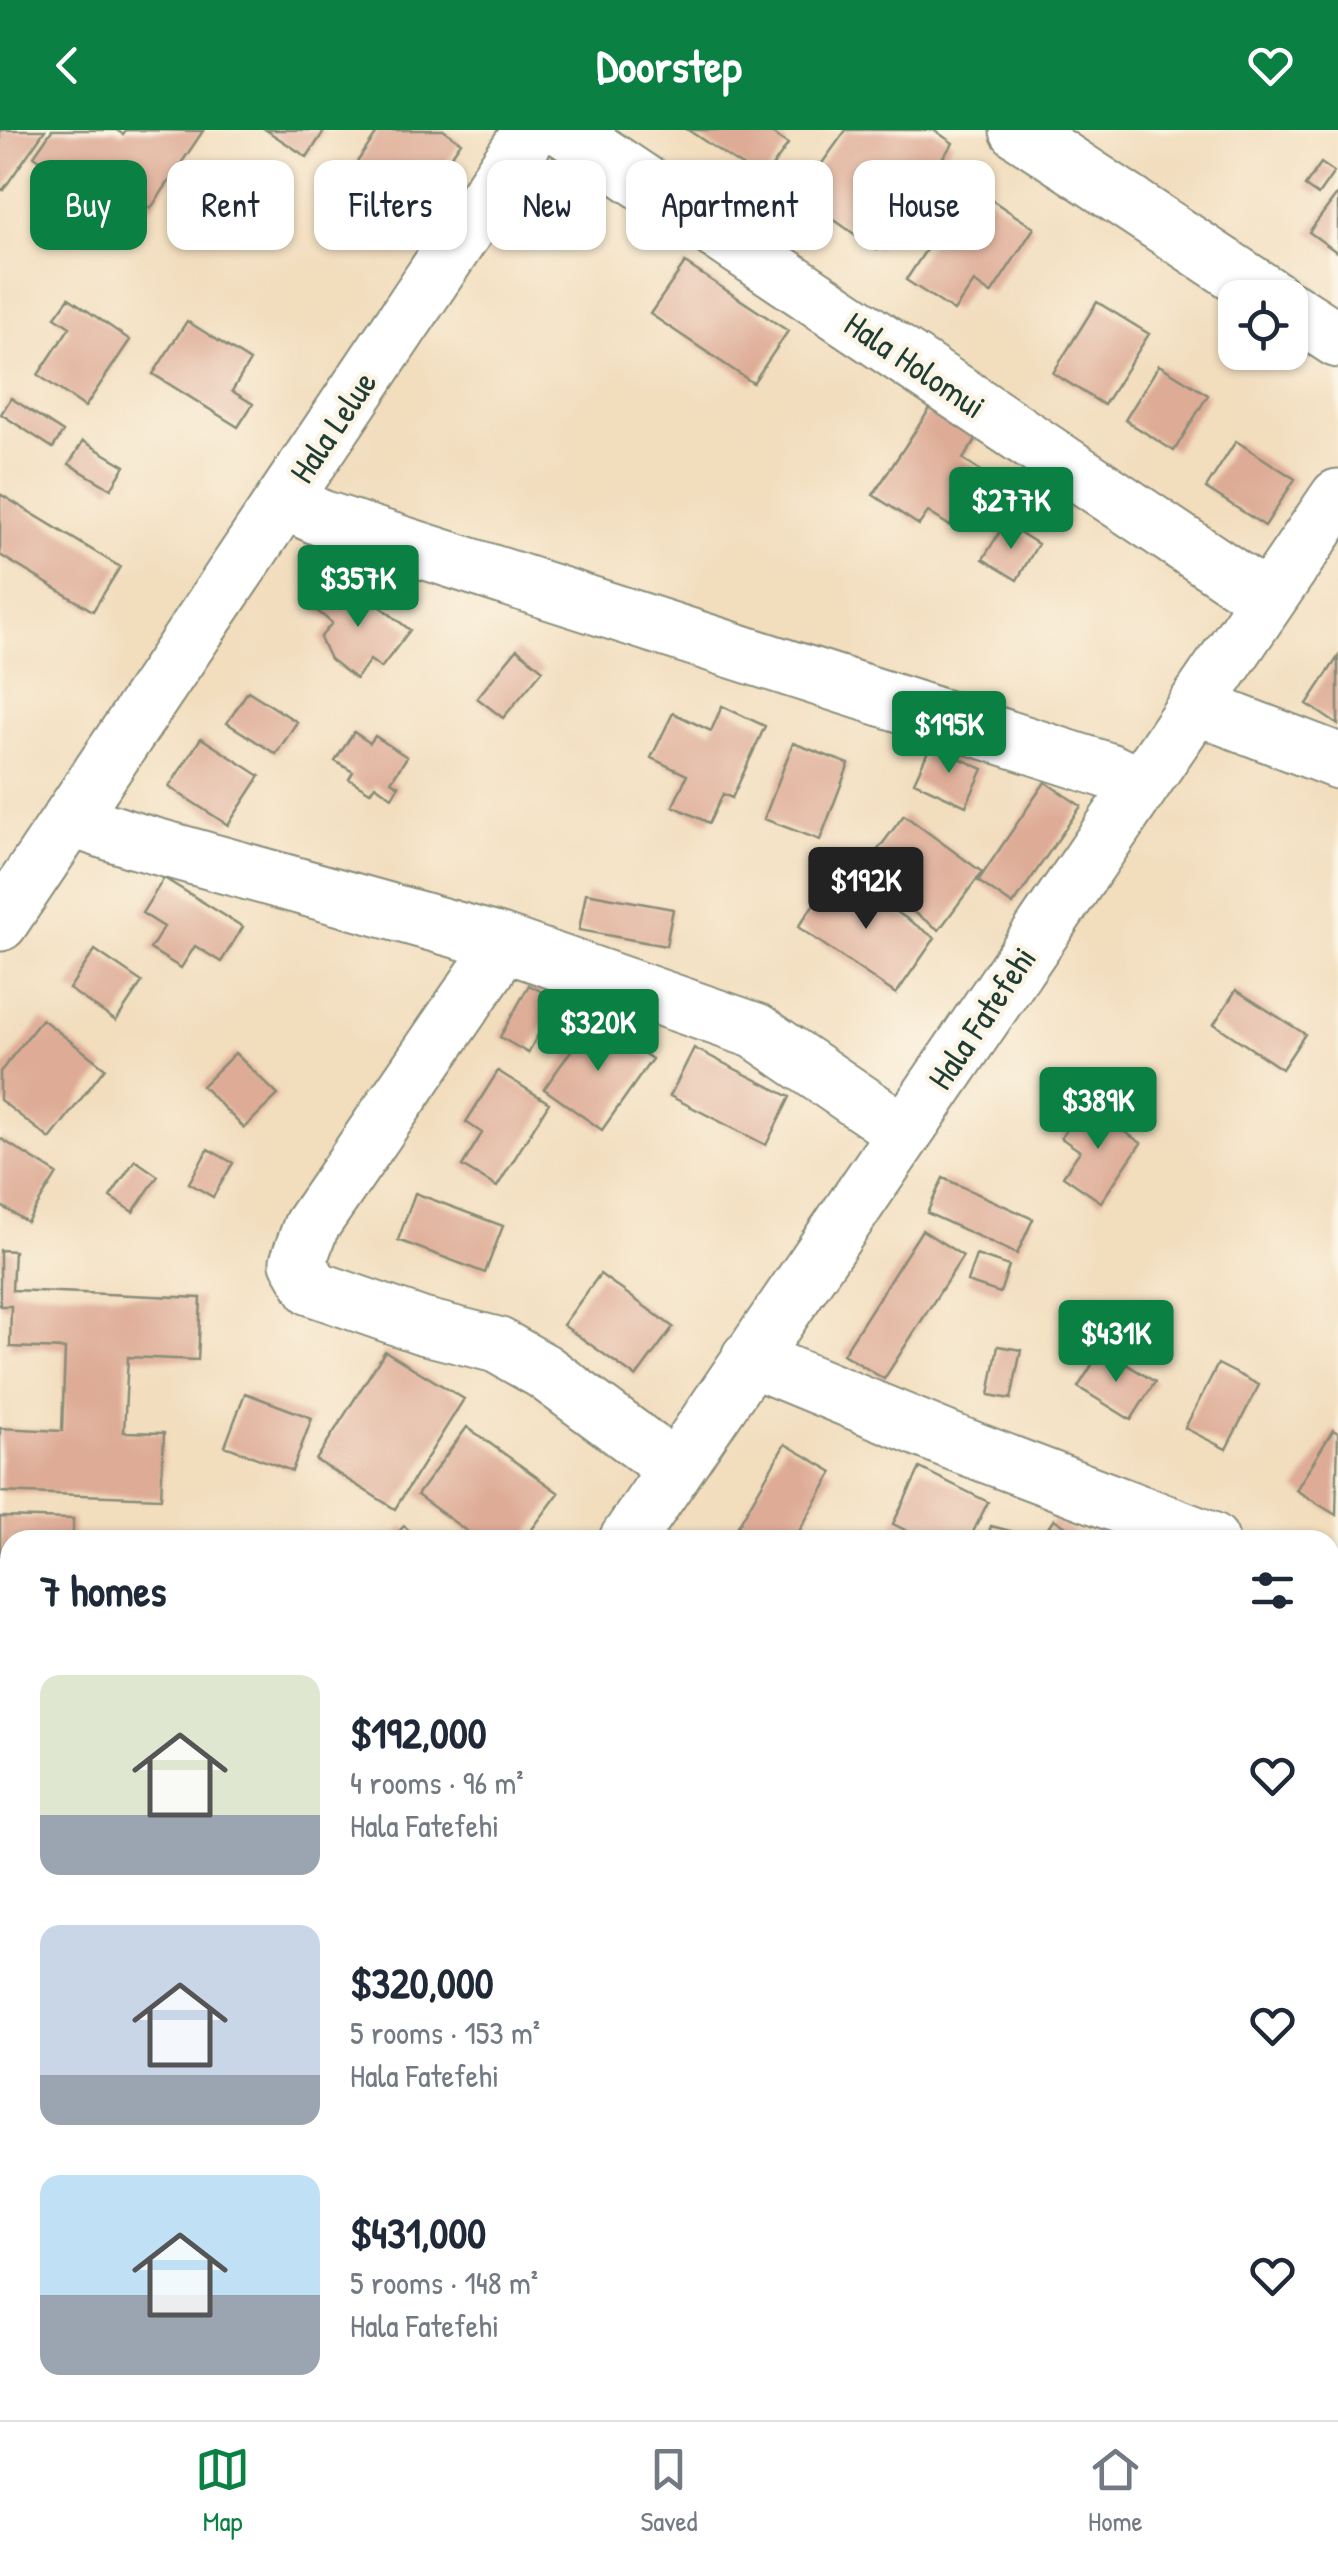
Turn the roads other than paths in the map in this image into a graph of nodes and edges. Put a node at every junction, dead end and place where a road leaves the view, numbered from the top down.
1 (532, 130) edge
2 (564, 130) edge
3 (1018, 130) edge
4 (1246, 280) edge
5 (1308, 321) edge
6 (1338, 340) edge
7 (1338, 497) edge
8 (283, 500) junction
9 (1266, 600) junction
10 (1195, 706) junction
11 (1338, 761) edge
12 (1140, 786) junction
13 (73, 814) junction
14 (0, 923) edge
15 (500, 942) junction
16 (904, 1132) junction
17 (749, 1358) junction
18 (674, 1468) junction
19 (634, 1530) edge
20 (1185, 1530) edge

1 - 8 street, Hala Lelue
2 - 9 street, Hala Holomui
3 - 4 street
5 - 6 street
7 - 9 street, Hala Fatefehi
8 - 12 street
8 - 13 street, Hala Lelue
9 - 10 street, Hala Fatefehi
10 - 11 street
10 - 12 street, Hala Fatefehi
12 - 16 street, Hala Fatefehi
13 - 14 street, Hala Lelue
13 - 15 street
15 - 16 street
15 - 18 street
16 - 17 street, Hala Fatefehi
17 - 18 street, Hala Fatefehi
17 - 20 street
18 - 19 street, Hala Fatefehi

